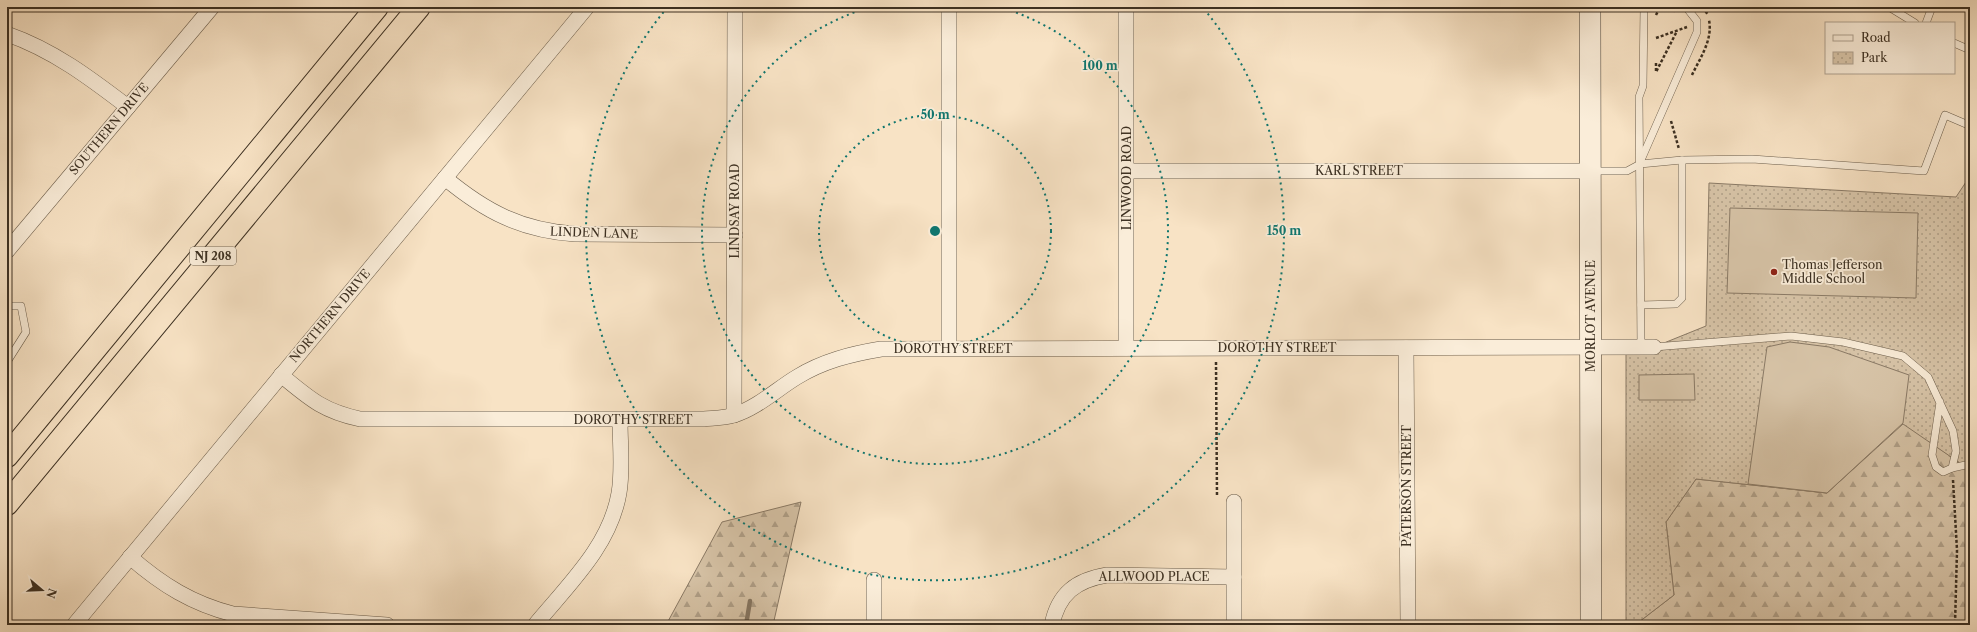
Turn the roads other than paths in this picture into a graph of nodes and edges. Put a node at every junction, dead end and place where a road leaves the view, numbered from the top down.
1 (212, 7) edge
2 (377, 7) edge
3 (419, 7) edge
4 (587, 7) edge
5 (735, 7) edge
6 (949, 7) edge
7 (1126, 7) edge
8 (1590, 7) edge
9 (1644, 7) edge
10 (1686, 7) edge
11 (1889, 7) edge
12 (1932, 7) edge
13 (1913, 22) edge
14 (1926, 22) edge
15 (7, 34) edge
16 (1955, 42) edge
17 (1970, 50) edge
18 (128, 107) junction
19 (1970, 123) edge
20 (1682, 160) junction
21 (1640, 164) junction
22 (1127, 171) junction
23 (1590, 171) junction
24 (445, 178) junction
25 (735, 235) junction
26 (10, 241) edge
27 (1641, 305) junction
28 (7, 306) edge
29 (1591, 347) junction
30 (1648, 347) junction
31 (949, 348) junction
32 (1126, 348) junction
33 (1406, 348) junction
34 (7, 362) edge
35 (281, 375) junction
36 (1940, 402) junction
37 (734, 415) junction
38 (620, 420) junction
39 (25, 434) junction
40 (7, 449) edge
41 (7, 456) edge
42 (1970, 464) edge
43 (1952, 468) junction
44 (1234, 502) dead end
45 (7, 504) edge
46 (130, 557) junction
47 (1234, 577) junction
48 (874, 580) dead end
49 (74, 625) edge
50 (387, 625) edge
51 (535, 625) edge
52 (874, 625) edge
53 (1052, 625) edge
54 (1234, 625) edge
55 (1408, 625) edge
56 (1592, 625) edge

1 - 18 street, SOUTHERN DRIVE
2 - 39 highway, NJ 208
3 - 45 highway, NJ 208
4 - 24 street, NORTHERN DRIVE
5 - 25 street, LINDSAY ROAD
6 - 31 street
7 - 22 street, LINWOOD ROAD
8 - 23 street, MORLOT AVENUE
9 - 21 lane
10 - 21 lane
11 - 13 lane
12 - 14 lane
15 - 18 street
16 - 17 lane
18 - 26 street, SOUTHERN DRIVE
19 - 20 lane
20 - 21 lane
20 - 27 lane
21 - 23 lane
21 - 27 lane
22 - 23 street, KARL STREET
22 - 32 street, LINWOOD ROAD
23 - 29 street, MORLOT AVENUE
24 - 25 street, LINDEN LANE
24 - 35 street, NORTHERN DRIVE
25 - 37 street, LINDSAY ROAD
27 - 30 lane
28 - 34 lane
29 - 30 street, DOROTHY STREET
29 - 33 street, DOROTHY STREET
29 - 56 street, MORLOT AVENUE
30 - 36 lane
31 - 32 street, DOROTHY STREET
31 - 37 street, DOROTHY STREET
32 - 33 street, DOROTHY STREET
33 - 55 street, PATERSON STREET
35 - 38 street, DOROTHY STREET
35 - 46 street, NORTHERN DRIVE
36 - 43 lane
36 - 43 lane
37 - 38 street, DOROTHY STREET
38 - 51 street
39 - 40 street
39 - 41 highway, NJ 208
42 - 43 lane
44 - 47 street
46 - 49 street, NORTHERN DRIVE
46 - 50 street
47 - 53 street, ALLWOOD PLACE
47 - 54 street
48 - 52 street

